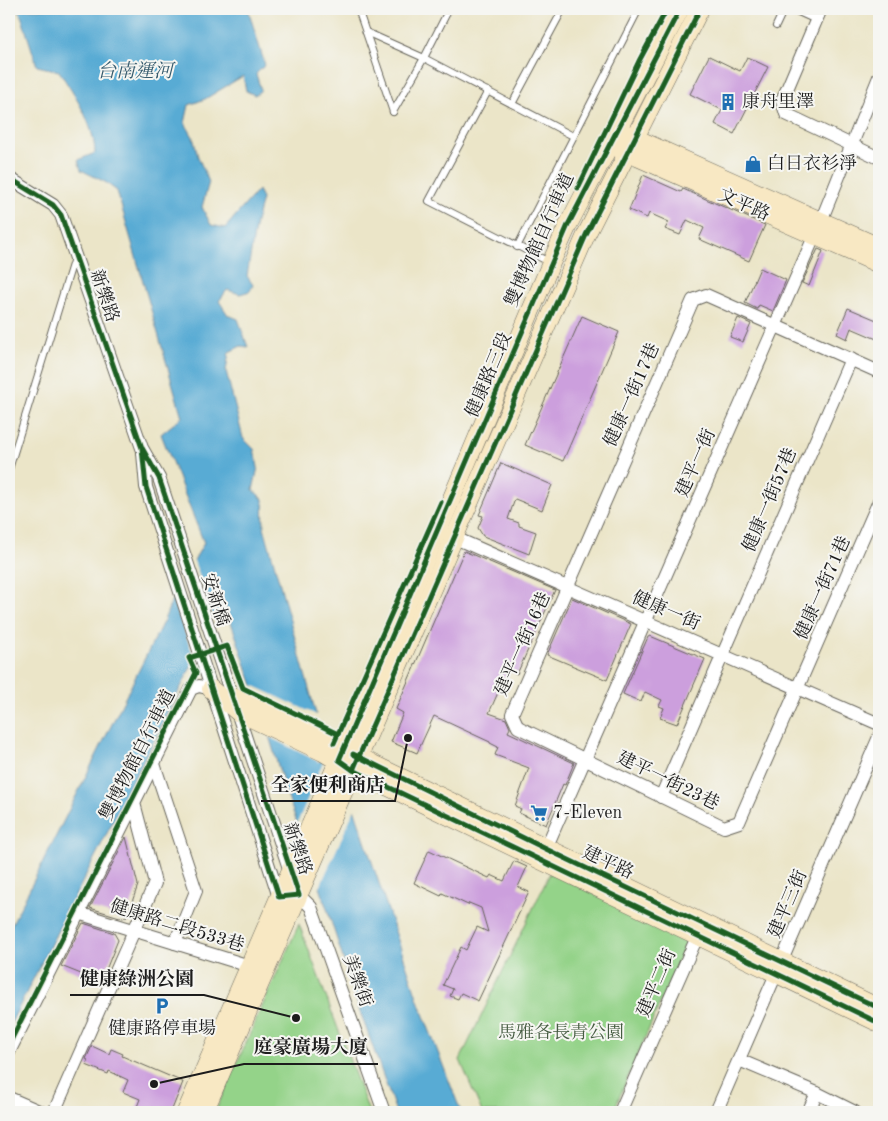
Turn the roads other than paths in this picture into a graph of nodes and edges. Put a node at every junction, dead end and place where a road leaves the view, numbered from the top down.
1 (358, 9) edge
2 (449, 9) edge
3 (563, 9) edge
4 (640, 9) edge
5 (680, 9) edge
6 (700, 9) edge
7 (784, 9) edge
8 (792, 9) edge
9 (819, 14) edge
10 (776, 26) dead end
11 (366, 32) junction
12 (424, 58) junction
13 (879, 81) edge
14 (488, 91) junction
15 (512, 104) junction
16 (573, 136) junction
17 (614, 138) junction
18 (631, 146) junction
19 (852, 146) junction
20 (879, 158) edge
21 (9, 178) edge
22 (818, 229) junction
23 (518, 247) junction
24 (879, 247) edge
25 (75, 255) junction
26 (551, 263) junction
27 (879, 264) edge
28 (776, 326) junction
29 (850, 359) junction
30 (879, 372) edge
31 (142, 448) junction
32 (9, 469) edge
33 (879, 501) edge
34 (446, 534) junction
35 (190, 568) joint
36 (567, 587) junction
37 (179, 592) joint
38 (646, 622) junction
39 (214, 641) joint
40 (722, 655) junction
41 (201, 660) joint
42 (798, 688) junction
43 (211, 689) junction
44 (235, 705) junction
45 (512, 714) joint
46 (879, 724) edge
47 (879, 737) edge
48 (348, 759) junction
49 (586, 760) junction
50 (154, 764) junction
51 (661, 797) junction
52 (134, 803) junction
53 (543, 855) junction
54 (290, 871) junction
55 (299, 895) junction
56 (279, 897) junction
57 (78, 913) junction
58 (134, 930) junction
59 (700, 930) junction
60 (175, 944) junction
61 (780, 968) junction
62 (257, 969) junction
63 (879, 1008) edge
64 (879, 1023) edge
65 (9, 1052) edge
66 (739, 1060) junction
67 (817, 1093) junction
68 (9, 1098) edge
69 (41, 1112) edge
70 (54, 1112) edge
71 (186, 1112) edge
72 (204, 1112) edge
73 (384, 1112) edge
74 (620, 1112) edge
75 (716, 1112) edge
76 (808, 1112) edge
77 (855, 1112) edge

1 - 11 lane
2 - 12 lane
3 - 15 lane
4 - 16 lane
5 - 17 street, 健康路三段
6 - 18 street, 健康路三段
7 - 10 lane
8 - 9 lane
9 - 19 street
11 - 12 lane
11 - 12 lane
12 - 14 lane
13 - 19 street, 建平一街
14 - 15 lane
14 - 23 lane
15 - 16 lane
16 - 23 lane
17 - 18 street, 文平路
17 - 26 street, 健康路三段
18 - 22 street, 文平路
18 - 34 street, 健康路三段
19 - 20 street
19 - 22 street, 建平一街
21 - 25 street, 新樂路
22 - 24 street, 文平路
22 - 27 street, 文平路
22 - 28 street, 建平一街
23 - 26 lane
25 - 31 street, 新樂路
25 - 32 lane
26 - 34 street, 健康路三段
28 - 29 street, 健康一街17巷
28 - 36 street, 健康一街17巷
28 - 38 street, 建平一街
29 - 30 street, 健康一街17巷
29 - 40 street, 健康一街57巷
31 - 35 street, 新樂路
31 - 37 street, 新樂路
33 - 42 street, 健康一街71巷
34 - 36 street, 健康一街
34 - 48 street, 健康路三段
35 - 39 street, 安新橋
36 - 38 street, 健康一街
36 - 45 street, 建平一街16巷
37 - 41 street, 安新橋
38 - 40 street, 健康一街
38 - 49 street, 建平一街
39 - 44 street, 新樂路
40 - 42 street, 健康一街
40 - 51 street, 健康一街57巷
41 - 43 street, 新樂路
42 - 46 street, 健康一街
42 - 51 street, 建平一街23巷
43 - 44 street, 建平路
43 - 50 street
43 - 56 street, 新樂路
44 - 48 street, 建平路
44 - 54 street, 新樂路
45 - 49 street, 建平一街23巷
47 - 61 street, 建平三街
48 - 53 street, 建平路
48 - 54 street
48 - 55 street
49 - 51 street, 建平一街23巷
49 - 53 street, 建平一街
50 - 52 street
50 - 60 street
52 - 57 street
52 - 58 street
53 - 59 street, 建平路
54 - 55 street, 新樂路
54 - 56 street
55 - 56 street, 新樂路
55 - 62 street
55 - 73 street, 美樂街
56 - 62 street
57 - 58 street, 健康路二段533巷
57 - 65 street
58 - 60 street, 健康路二段533巷
58 - 70 street
59 - 61 street, 建平路
59 - 74 street, 建平二街
60 - 62 street, 健康路二段533巷
61 - 63 street, 建平路
61 - 64 street, 建平路
61 - 66 street, 建平三街
62 - 71 street
62 - 72 street
66 - 67 street
66 - 75 street, 建平三街
67 - 76 street
67 - 77 street
68 - 69 street

